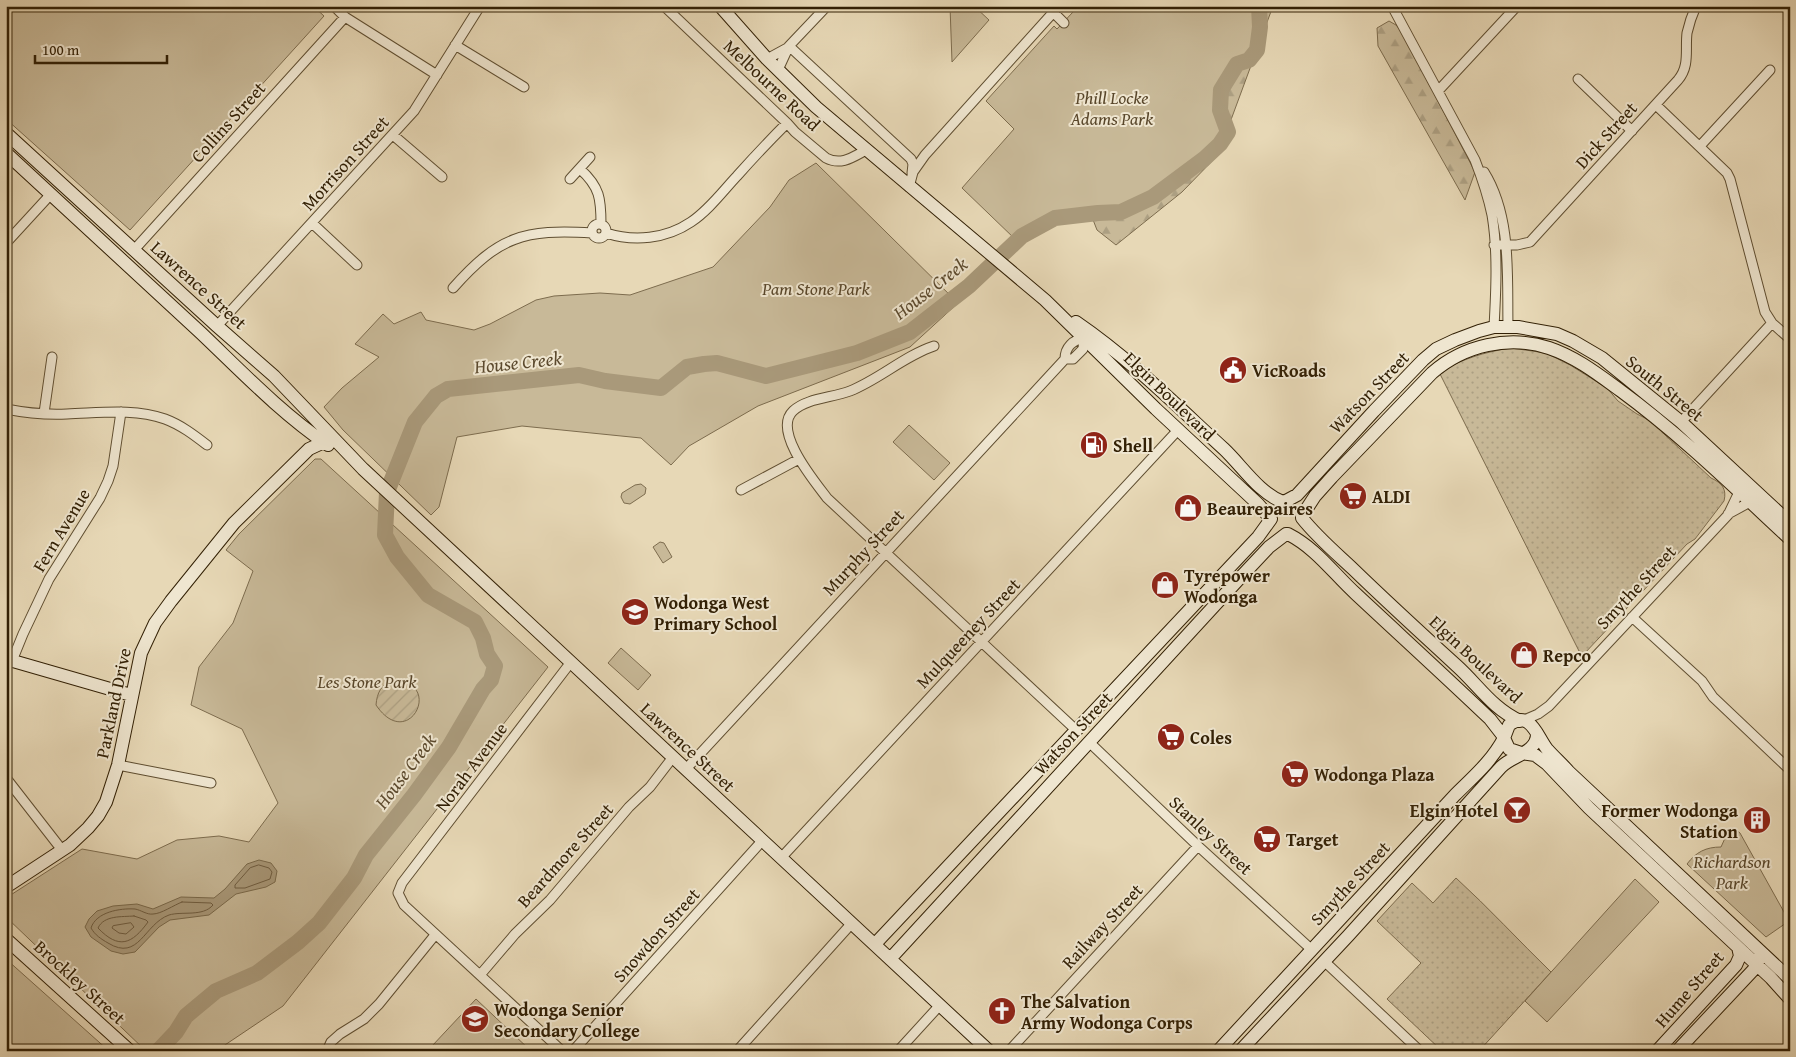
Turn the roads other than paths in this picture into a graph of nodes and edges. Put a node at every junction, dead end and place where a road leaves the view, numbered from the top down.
1 (334, 6) edge
2 (480, 6) edge
3 (664, 6) edge
4 (720, 6) edge
5 (827, 6) edge
6 (1392, 6) edge
7 (1517, 6) edge
8 (1696, 6) edge
9 (1056, 10) edge
10 (346, 17) junction
11 (1064, 23) dead end
12 (455, 45) junction
13 (789, 46) junction
14 (767, 59) junction
15 (778, 70) junction
16 (1770, 70) dead end
17 (437, 75) junction
18 (1578, 79) dead end
19 (524, 87) dead end
20 (1438, 90) junction
21 (1656, 105) junction
22 (787, 123) junction
23 (1632, 131) junction
24 (6, 133) edge
25 (392, 135) junction
26 (1700, 146) junction
27 (866, 150) junction
28 (6, 153) edge
29 (906, 154) junction
30 (925, 155) junction
31 (590, 157) dead end
32 (1476, 160) junction
33 (580, 169) junction
34 (442, 177) dead end
35 (570, 179) dead end
36 (910, 181) junction
37 (62, 183) junction
38 (51, 194) junction
39 (312, 223) junction
40 (601, 224) junction
41 (592, 233) junction
42 (606, 233) junction
43 (6, 243) edge
44 (1494, 245) junction
45 (1506, 245) junction
46 (134, 250) junction
47 (124, 261) junction
48 (357, 265) dead end
49 (1010, 270) joint
50 (453, 288) dead end
51 (1772, 323) junction
52 (217, 326) junction
53 (1508, 326) junction
54 (1494, 327) junction
55 (1087, 335) junction
56 (206, 338) junction
57 (1790, 339) edge
58 (1501, 342) junction
59 (934, 346) dead end
60 (1111, 355) junction
61 (52, 357) dead end
62 (1423, 360) junction
63 (1432, 372) junction
64 (1164, 392) junction
65 (1156, 408) junction
66 (6, 409) edge
67 (1374, 411) junction
68 (121, 412) junction
69 (44, 413) junction
70 (1386, 420) junction
71 (1677, 426) junction
72 (1178, 430) junction
73 (313, 434) junction
74 (325, 436) junction
75 (208, 445) dead end
76 (309, 449) junction
77 (799, 459) junction
78 (1752, 488) junction
79 (741, 490) dead end
80 (1739, 492) junction
81 (1283, 502) junction
82 (1750, 502) junction
83 (1728, 514) junction
84 (1302, 517) junction
85 (1270, 519) junction
86 (1790, 523) edge
87 (1287, 534) junction
88 (1790, 539) edge
89 (885, 552) junction
90 (1226, 569) junction
91 (1238, 580) junction
92 (1188, 609) junction
93 (1632, 617) junction
94 (1200, 620) junction
95 (981, 643) junction
96 (9, 660) edge
97 (571, 662) junction
98 (131, 694) junction
99 (1550, 706) junction
100 (1096, 708) junction
101 (1109, 720) junction
102 (1521, 721) junction
103 (1076, 730) junction
104 (1537, 734) junction
105 (1504, 738) junction
106 (1088, 742) junction
107 (1521, 753) junction
108 (1054, 754) junction
109 (673, 757) junction
110 (118, 765) junction
111 (1066, 766) junction
112 (686, 768) junction
113 (1790, 770) edge
114 (6, 778) edge
115 (210, 784) dead end
116 (1455, 795) junction
117 (1467, 806) junction
118 (1420, 834) junction
119 (762, 841) junction
120 (1431, 844) junction
121 (1198, 846) junction
122 (62, 850) junction
123 (781, 858) junction
124 (6, 886) edge
125 (904, 915) junction
126 (852, 923) junction
127 (1335, 924) junction
128 (918, 929) junction
129 (435, 935) junction
130 (1348, 936) junction
131 (6, 939) edge
132 (875, 944) junction
133 (1738, 947) junction
134 (1757, 947) junction
135 (1312, 950) junction
136 (890, 959) junction
137 (1324, 961) junction
138 (1757, 966) junction
139 (480, 975) junction
140 (1790, 979) edge
141 (1275, 990) junction
142 (1790, 999) edge
143 (1287, 1001) junction
144 (940, 1005) junction
145 (1688, 1018) junction
146 (1699, 1028) junction
147 (130, 1051) edge
148 (327, 1051) edge
149 (562, 1051) edge
150 (573, 1051) edge
151 (736, 1051) edge
152 (898, 1051) edge
153 (989, 1051) edge
154 (1009, 1051) edge
155 (1218, 1051) edge
156 (1240, 1051) edge
157 (1420, 1051) edge
158 (1658, 1051) edge
159 (1678, 1051) edge

1 - 10 street
2 - 12 street, Morrison Street
3 - 22 street, Melbourne Road
4 - 14 street, Melbourne Road
5 - 13 street
6 - 20 street
7 - 20 street
8 - 21 street, Dick Street
9 - 11 street
9 - 30 street
10 - 17 street
10 - 46 street, Collins Street
12 - 17 street, Morrison Street
12 - 19 street
13 - 14 street
13 - 15 street
13 - 29 street
14 - 15 street, Melbourne Road
15 - 27 street, Melbourne Road
16 - 26 street
17 - 25 street, Morrison Street
18 - 23 street
20 - 32 street
21 - 23 street, Dick Street
21 - 26 street
22 - 27 street, Melbourne Road
22 - 42 street
23 - 45 street, Dick Street
24 - 37 street, Lawrence Street
25 - 34 street
25 - 39 street, Morrison Street
26 - 51 street
27 - 36 street, Melbourne Road
28 - 38 street, Lawrence Street
29 - 30 street
29 - 36 street
30 - 36 street
31 - 33 street
32 - 44 street
32 - 45 street
33 - 35 street
33 - 40 street
36 - 49 street, Melbourne Road
37 - 38 street
37 - 46 street, Lawrence Street
38 - 43 street
38 - 47 street, Lawrence Street
39 - 48 street
39 - 52 street, Morrison Street
40 - 41 street
40 - 42 street
41 - 42 street
41 - 50 street
44 - 45 street, Dick Street
44 - 54 street
45 - 53 street
46 - 47 street
46 - 52 street, Lawrence Street
47 - 56 street, Lawrence Street
49 - 55 street, Elgin Boulevard
51 - 57 street
51 - 71 street
52 - 56 street
52 - 74 street, Lawrence Street
53 - 54 street, South Street
53 - 58 street
53 - 71 street, South Street
54 - 58 street
54 - 62 street, Watson Street
55 - 60 street, Elgin Boulevard
55 - 89 street, Murphy Street
56 - 73 street, Lawrence Street
58 - 63 street, Watson Street
58 - 71 street, South Street
59 - 77 street
60 - 64 street, Elgin Boulevard
60 - 65 street, Elgin Boulevard
61 - 69 street
62 - 63 street
62 - 67 street, Watson Street
63 - 70 street, Watson Street
64 - 65 street
64 - 81 street, Elgin Boulevard
65 - 72 street, Elgin Boulevard
66 - 69 street
67 - 70 street
67 - 81 street, Watson Street
68 - 69 street
68 - 75 street
68 - 96 street, Fern Avenue
70 - 84 street, Watson Street
71 - 78 street, South Street
71 - 80 street, South Street
72 - 85 street, Elgin Boulevard
72 - 95 street, Mulqueeney Street
73 - 74 street, Lawrence Street
73 - 76 street
74 - 76 street, Parkland Drive
74 - 97 street, Lawrence Street
76 - 98 street, Parkland Drive
77 - 79 street
77 - 89 street
78 - 80 street
78 - 82 street
78 - 86 street, South Street
80 - 82 street, South Street
80 - 83 street, Smythe Street
81 - 84 street
81 - 85 street
82 - 83 street, Smythe Street
82 - 88 street, South Street
83 - 93 street, Smythe Street
84 - 87 street
84 - 102 street, Elgin Boulevard
85 - 87 street
85 - 90 street, Watson Street
87 - 91 street, Watson Street
87 - 105 street, Elgin Boulevard
89 - 95 street
89 - 112 street, Murphy Street
90 - 91 street
90 - 92 street, Watson Street
91 - 94 street, Watson Street
92 - 94 street
92 - 100 street, Watson Street
93 - 99 street, Smythe Street
93 - 113 street
94 - 101 street, Watson Street
95 - 103 street
95 - 123 street, Mulqueeney Street
96 - 98 street
97 - 109 street, Lawrence Street
97 - 129 street, Norah Avenue
98 - 110 street, Parkland Drive
99 - 102 street, Smythe Street
99 - 104 street, Smythe Street
100 - 101 street
100 - 103 street, Watson Street
101 - 106 street, Watson Street
102 - 104 street
102 - 105 street
103 - 106 street
103 - 108 street, Watson Street
104 - 107 street
104 - 134 street
105 - 107 street
105 - 116 street, Smythe Street
106 - 111 street, Watson Street
106 - 121 street, Stanley Street
107 - 117 street, Smythe Street
107 - 133 street
108 - 111 street
108 - 125 street, Watson Street
109 - 112 street, Lawrence Street
109 - 139 street, Beardmore Street
110 - 115 street
110 - 122 street, Parkland Drive
111 - 128 street, Watson Street
112 - 119 street, Lawrence Street
114 - 122 street
116 - 117 street
116 - 118 street, Smythe Street
117 - 120 street, Smythe Street
118 - 120 street
118 - 127 street, Smythe Street
119 - 123 street, Lawrence Street
119 - 150 street, Snowdon Street
120 - 130 street, Smythe Street
121 - 135 street, Stanley Street
121 - 154 street, Railway Street
122 - 124 street, Parkland Drive
123 - 126 street, Lawrence Street
125 - 128 street
125 - 132 street, Watson Street
126 - 132 street, Lawrence Street
126 - 151 street
127 - 130 street
127 - 135 street, Smythe Street
128 - 136 street, Watson Street
129 - 139 street
129 - 148 street
130 - 137 street, Smythe Street
131 - 147 street, Brockley Street
132 - 136 street, Lawrence Street
133 - 138 street
133 - 145 street, Hume Street
134 - 138 street
134 - 140 street
135 - 137 street
135 - 141 street, Smythe Street
136 - 144 street, Lawrence Street
137 - 143 street, Smythe Street
137 - 157 street
138 - 142 street
138 - 146 street, Hume Street
139 - 149 street
141 - 143 street
141 - 155 street, Smythe Street
143 - 156 street, Smythe Street
144 - 152 street
144 - 153 street, Lawrence Street
145 - 146 street
145 - 158 street, Hume Street
146 - 159 street, Hume Street

